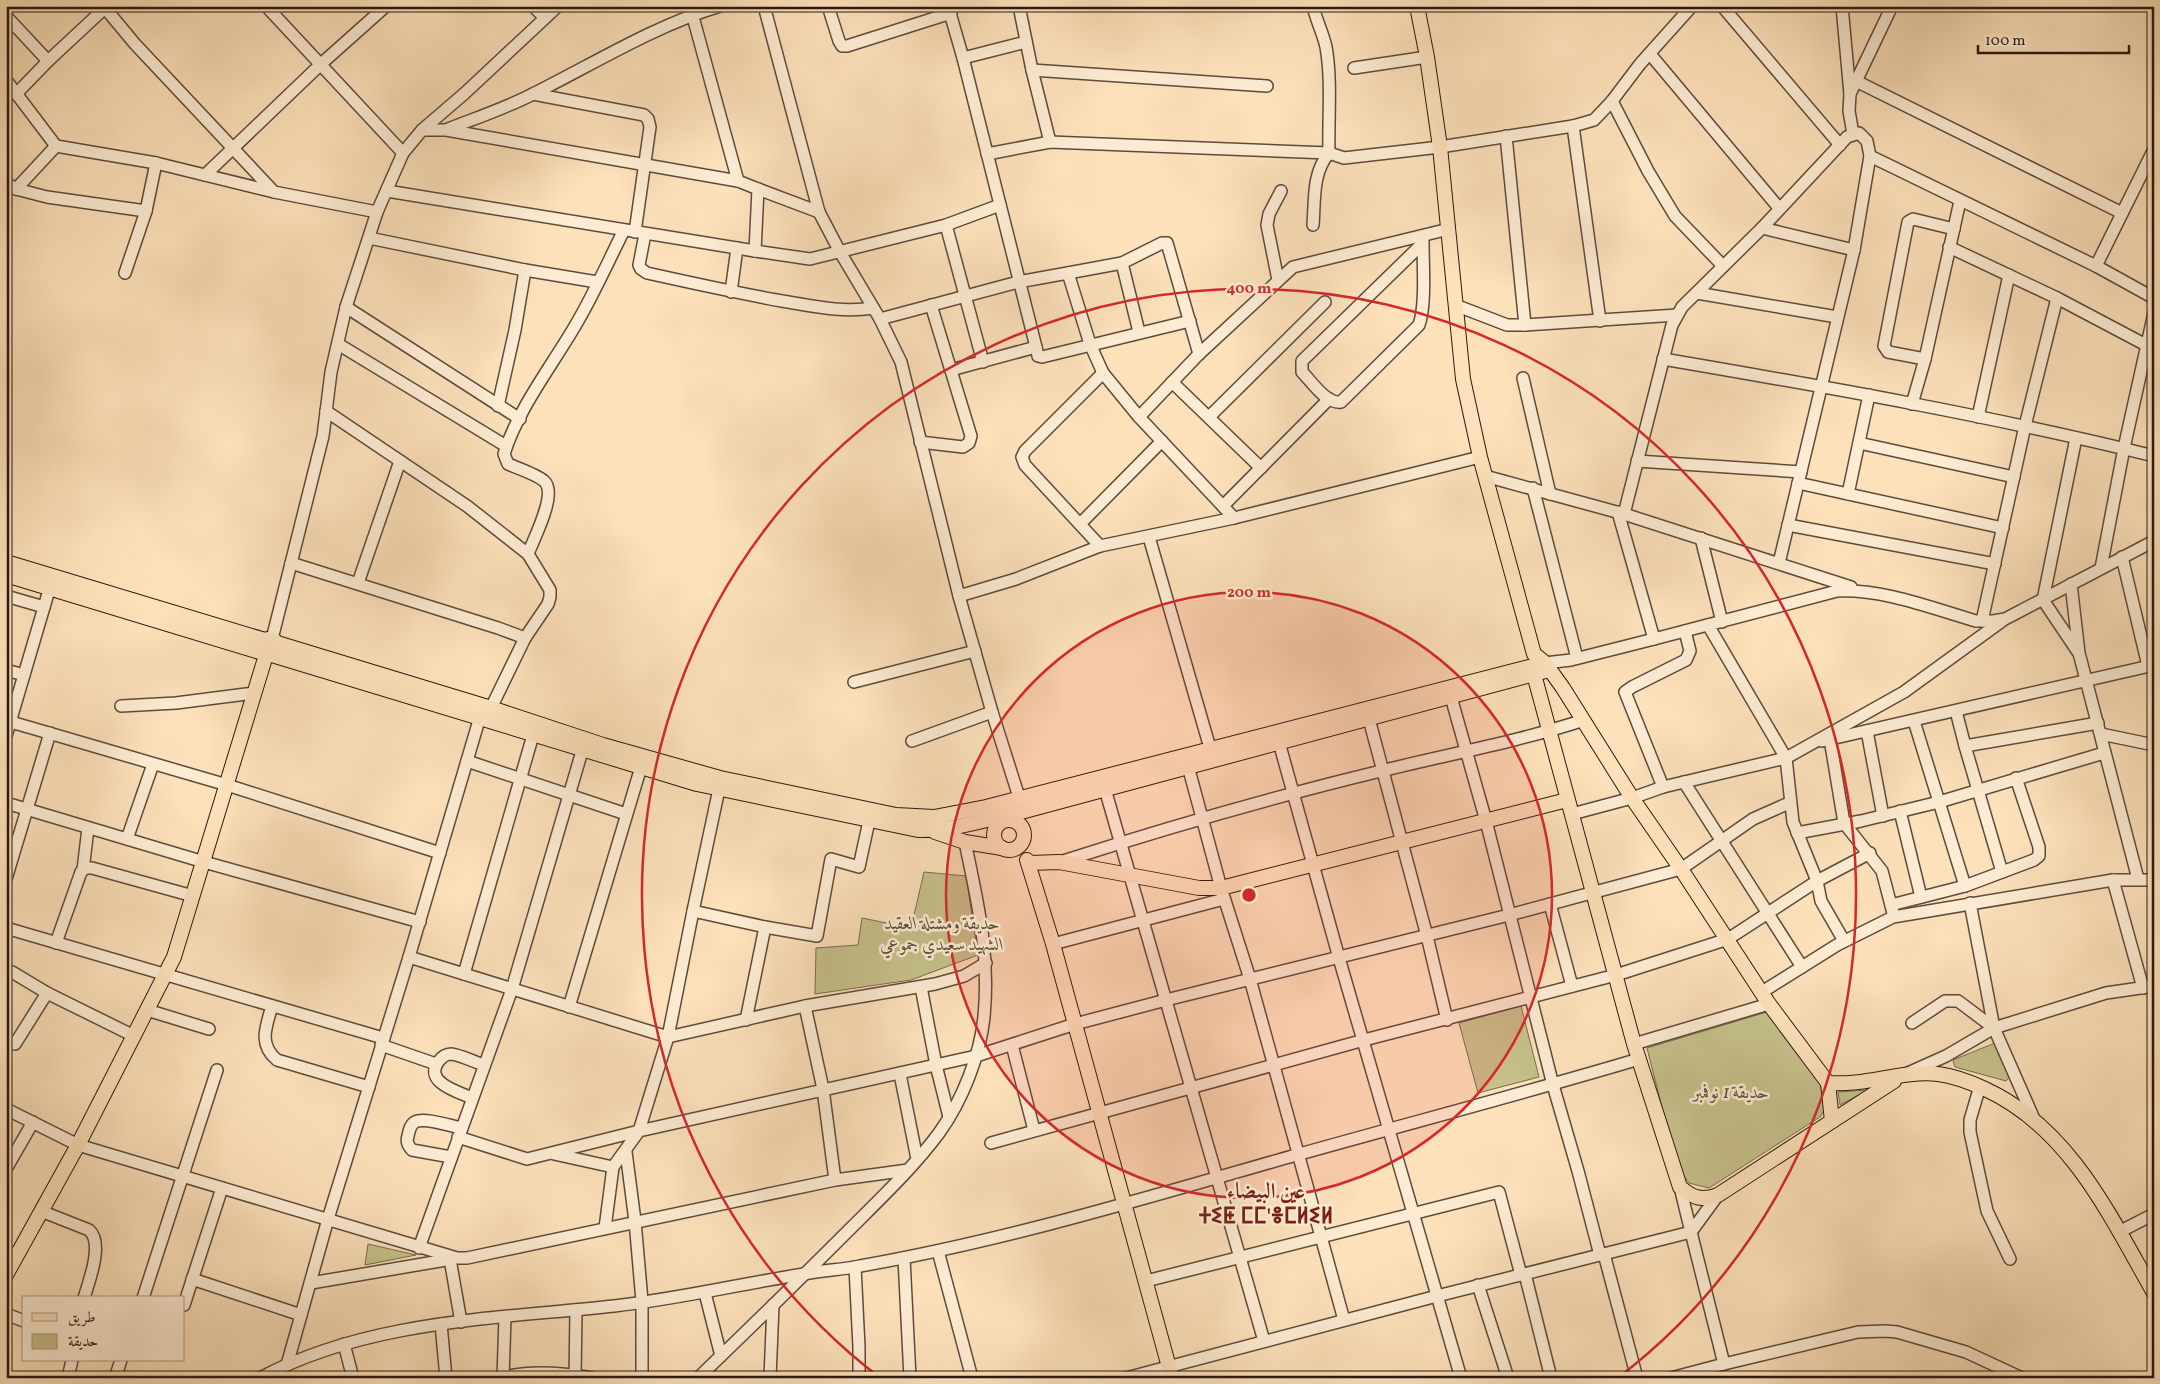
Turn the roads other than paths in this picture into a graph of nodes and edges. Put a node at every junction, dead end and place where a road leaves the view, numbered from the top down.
1 (266, 6) edge
2 (386, 6) edge
3 (533, 6) edge
4 (558, 6) edge
5 (720, 6) edge
6 (764, 6) edge
7 (828, 6) edge
8 (1019, 6) edge
9 (1313, 6) edge
10 (1417, 6) edge
11 (1692, 6) edge
12 (1722, 6) edge
13 (1842, 6) edge
14 (1892, 6) edge
15 (106, 7) edge
16 (951, 8) edge
17 (691, 10) edge
18 (6, 16) edge
19 (545, 18) junction
20 (1026, 42) junction
21 (1650, 54) junction
22 (1427, 56) junction
23 (963, 58) junction
24 (48, 61) junction
25 (321, 64) junction
26 (1354, 68) dead end
27 (1032, 70) junction
28 (6, 80) edge
29 (1856, 81) junction
30 (1267, 86) dead end
31 (17, 93) junction
32 (533, 94) junction
33 (1850, 94) junction
34 (1612, 101) junction
35 (1573, 126) junction
36 (422, 130) junction
37 (446, 130) junction
38 (1853, 134) junction
39 (1506, 136) junction
40 (1050, 142) junction
41 (1840, 145) junction
42 (56, 146) junction
43 (1440, 147) junction
44 (235, 148) junction
45 (2154, 149) edge
46 (404, 153) junction
47 (1329, 153) junction
48 (987, 154) junction
49 (1870, 156) junction
50 (156, 163) junction
51 (645, 165) junction
52 (205, 175) junction
53 (738, 182) junction
54 (11, 186) edge
55 (758, 189) junction
56 (386, 191) junction
57 (1281, 191) dead end
58 (274, 192) junction
59 (1960, 201) junction
60 (1000, 205) junction
61 (1779, 208) junction
62 (146, 212) junction
63 (377, 212) junction
64 (819, 212) junction
65 (2122, 213) junction
66 (946, 225) junction
67 (1313, 225) dead end
68 (1762, 228) junction
69 (1449, 229) junction
70 (1954, 229) junction
71 (635, 232) junction
72 (369, 238) junction
73 (1423, 240) junction
74 (1950, 247) junction
75 (737, 248) junction
76 (1854, 250) junction
77 (755, 251) junction
78 (840, 252) junction
79 (1122, 263) junction
80 (1723, 266) junction
81 (2096, 266) junction
82 (525, 270) junction
83 (1068, 273) junction
84 (125, 274) dead end
85 (2009, 275) junction
86 (1278, 280) junction
87 (598, 282) junction
88 (1018, 282) junction
89 (731, 292) junction
90 (1697, 293) junction
91 (966, 296) junction
92 (2057, 298) junction
93 (2154, 298) edge
94 (1325, 302) dead end
95 (931, 305) junction
96 (1455, 305) junction
97 (346, 307) junction
98 (874, 308) junction
99 (2154, 313) edge
100 (1677, 315) junction
101 (1837, 317) junction
102 (880, 319) junction
103 (1190, 321) junction
104 (1600, 321) junction
105 (1525, 325) junction
106 (1138, 332) junction
107 (338, 344) junction
108 (1090, 344) junction
109 (2146, 346) junction
110 (1036, 347) junction
111 (1199, 354) junction
112 (1663, 359) junction
113 (1925, 359) junction
114 (983, 362) junction
115 (951, 370) junction
116 (1103, 373) junction
117 (1523, 378) dead end
118 (1172, 382) junction
119 (1822, 386) junction
120 (1869, 395) junction
121 (1329, 399) junction
122 (1912, 404) junction
123 (498, 406) junction
124 (326, 411) junction
125 (1139, 417) junction
126 (1209, 417) junction
127 (1978, 417) junction
128 (520, 419) junction
129 (2025, 426) junction
130 (2076, 438) junction
131 (1162, 441) junction
132 (920, 442) junction
133 (1859, 443) junction
134 (506, 446) junction
135 (2124, 448) junction
136 (2154, 456) edge
137 (1480, 457) junction
138 (400, 460) junction
139 (1638, 461) junction
140 (1261, 468) junction
141 (1484, 476) junction
142 (2014, 477) junction
143 (1800, 478) junction
144 (1532, 488) junction
145 (1550, 494) junction
146 (1848, 494) junction
147 (1223, 506) junction
148 (1621, 513) junction
149 (1234, 518) junction
150 (1080, 524) junction
151 (1788, 525) junction
152 (2003, 528) junction
153 (1149, 537) junction
154 (1701, 538) junction
155 (2154, 541) edge
156 (1100, 546) junction
157 (528, 554) junction
158 (2122, 557) junction
159 (6, 562) edge
160 (291, 563) junction
161 (1779, 563) junction
162 (1995, 564) junction
163 (2101, 568) junction
164 (6, 575) edge
165 (51, 582) junction
166 (358, 583) junction
167 (2071, 584) junction
168 (1860, 590) junction
169 (6, 596) edge
170 (959, 596) junction
171 (2043, 600) junction
172 (44, 607) junction
173 (2005, 619) junction
174 (1982, 621) junction
175 (1722, 622) junction
176 (1708, 625) junction
177 (1685, 631) junction
178 (525, 638) junction
179 (1654, 639) junction
180 (269, 648) junction
181 (975, 651) junction
182 (2079, 653) junction
183 (1577, 658) junction
184 (1542, 665) junction
185 (2151, 666) edge
186 (6, 670) edge
187 (24, 675) junction
188 (2086, 681) junction
189 (854, 682) dead end
190 (254, 693) junction
191 (1451, 697) junction
192 (121, 706) dead end
193 (485, 711) junction
194 (1956, 711) junction
195 (992, 712) junction
196 (1369, 719) junction
197 (1584, 720) junction
198 (1914, 720) junction
199 (10, 722) junction
200 (2100, 729) junction
201 (1550, 731) junction
202 (1866, 731) junction
203 (50, 733) junction
204 (533, 735) junction
205 (6, 736) edge
206 (1278, 737) junction
207 (1830, 739) junction
208 (912, 741) dead end
209 (584, 744) junction
210 (2154, 745) edge
211 (1965, 746) junction
212 (1210, 748) junction
213 (1804, 748) junction
214 (1465, 753) junction
215 (2104, 753) junction
216 (1786, 758) junction
217 (467, 760) junction
218 (153, 764) junction
219 (1188, 766) junction
220 (640, 767) junction
221 (1382, 771) junction
222 (520, 778) junction
223 (2016, 778) junction
224 (1684, 782) junction
225 (227, 785) junction
226 (1663, 786) junction
227 (719, 789) junction
228 (1104, 789) junction
229 (1978, 790) junction
230 (568, 794) junction
231 (1016, 794) junction
232 (1294, 794) junction
233 (1632, 798) junction
234 (1567, 800) junction
235 (1939, 802) junction
236 (6, 803) edge
237 (1789, 803) junction
238 (26, 809) junction
239 (1900, 811) junction
240 (626, 814) junction
241 (1572, 814) junction
242 (1883, 816) junction
243 (1201, 818) junction
244 (1001, 820) junction
245 (869, 821) junction
246 (1486, 821) junction
247 (1844, 823) junction
248 (1022, 824) junction
249 (88, 828) junction
250 (932, 831) junction
251 (1797, 833) junction
252 (127, 839) junction
253 (965, 842) junction
254 (1120, 842) junction
255 (1403, 842) junction
256 (1721, 842) junction
257 (1006, 849) junction
258 (440, 853) junction
259 (1870, 853) junction
260 (204, 862) junction
261 (1028, 862) junction
262 (1058, 862) junction
263 (1314, 865) junction
264 (1682, 869) junction
265 (83, 870) junction
266 (2002, 872) junction
267 (1130, 875) junction
268 (2138, 879) junction
269 (6, 880) edge
270 (2113, 880) junction
271 (2154, 880) edge
272 (1817, 881) junction
273 (1965, 886) junction
274 (1594, 893) junction
275 (1223, 894) junction
276 (193, 896) junction
277 (1921, 897) junction
278 (1970, 903) junction
279 (1550, 904) junction
280 (1891, 905) junction
281 (693, 911) junction
282 (1767, 914) junction
283 (1509, 915) junction
284 (1893, 917) junction
285 (1143, 920) junction
286 (420, 922) junction
287 (765, 927) junction
288 (6, 928) edge
289 (1427, 936) junction
290 (1728, 939) junction
291 (1844, 941) junction
292 (56, 943) junction
293 (1052, 944) junction
294 (409, 957) junction
295 (1339, 958) junction
296 (986, 963) junction
297 (1802, 967) junction
298 (12, 972) dead end
299 (464, 974) junction
300 (1616, 975) junction
301 (166, 976) junction
302 (1250, 979) junction
303 (1572, 986) junction
304 (921, 987) junction
305 (2148, 987) edge
306 (512, 989) junction
307 (47, 993) junction
308 (1531, 998) junction
309 (1766, 998) junction
310 (1166, 1000) junction
311 (272, 1006) junction
312 (805, 1006) junction
313 (569, 1007) junction
314 (147, 1010) junction
315 (746, 1020) junction
316 (1447, 1020) junction
317 (1912, 1023) dead end
318 (1075, 1024) junction
319 (1994, 1028) junction
320 (210, 1029) dead end
321 (134, 1036) junction
322 (668, 1037) junction
323 (1364, 1040) junction
324 (382, 1042) junction
325 (15, 1044) dead end
326 (1634, 1044) junction
327 (1012, 1045) junction
328 (976, 1056) junction
329 (1639, 1059) junction
330 (436, 1064) junction
331 (484, 1065) junction
332 (936, 1065) junction
333 (1273, 1065) junction
334 (217, 1070) dead end
335 (900, 1074) junction
336 (1902, 1076) junction
337 (1828, 1083) junction
338 (1553, 1085) junction
339 (1980, 1086) junction
340 (369, 1087) junction
341 (1191, 1088) junction
342 (823, 1089) junction
343 (472, 1098) junction
344 (6, 1110) edge
345 (1099, 1112) junction
346 (949, 1117) junction
347 (2034, 1119) junction
348 (1832, 1121) junction
349 (33, 1122) junction
350 (1389, 1129) junction
351 (1034, 1130) junction
352 (639, 1131) junction
353 (460, 1133) junction
354 (991, 1142) dead end
355 (78, 1145) junction
356 (626, 1152) junction
357 (553, 1154) junction
358 (1299, 1154) junction
359 (451, 1158) junction
360 (917, 1159) junction
361 (613, 1167) junction
362 (6, 1169) edge
363 (908, 1170) junction
364 (184, 1176) junction
365 (1217, 1178) junction
366 (835, 1180) junction
367 (222, 1188) junction
368 (1680, 1188) junction
369 (1718, 1195) junction
370 (1124, 1204) junction
371 (41, 1211) junction
372 (1414, 1214) junction
373 (2154, 1214) edge
374 (328, 1219) junction
375 (635, 1221) junction
376 (605, 1228) junction
377 (1691, 1232) junction
378 (2119, 1232) junction
379 (1322, 1238) junction
380 (420, 1248) junction
381 (938, 1251) junction
382 (1602, 1254) junction
383 (1240, 1256) junction
384 (904, 1258) junction
385 (454, 1259) junction
386 (2010, 1259) dead end
387 (855, 1267) junction
388 (806, 1273) junction
389 (1523, 1274) junction
390 (6, 1275) edge
391 (192, 1279) junction
392 (1146, 1281) junction
393 (311, 1283) junction
394 (1478, 1285) junction
395 (706, 1293) junction
396 (2154, 1293) edge
397 (84, 1296) edge
398 (144, 1296) edge
399 (1437, 1296) junction
400 (642, 1301) junction
401 (185, 1302) edge
402 (773, 1305) junction
403 (576, 1310) junction
404 (6, 1314) edge
405 (301, 1315) junction
406 (505, 1317) junction
407 (22, 1320) edge
408 (1344, 1320) junction
409 (461, 1322) junction
410 (441, 1324) junction
411 (1264, 1341) junction
412 (344, 1344) junction
413 (720, 1356) junction
414 (72, 1362) edge
415 (120, 1362) edge
416 (1724, 1364) junction
417 (287, 1365) junction
418 (1171, 1372) edge
419 (272, 1375) edge
420 (575, 1376) edge
421 (68, 1378) edge
422 (115, 1378) edge
423 (260, 1378) edge
424 (353, 1378) edge
425 (446, 1378) edge
426 (502, 1378) edge
427 (592, 1378) edge
428 (642, 1378) edge
429 (698, 1378) edge
430 (770, 1378) edge
431 (859, 1378) edge
432 (910, 1378) edge
433 (972, 1378) edge
434 (1126, 1378) edge
435 (1461, 1378) edge
436 (1508, 1378) edge
437 (1551, 1378) edge
438 (1637, 1378) edge
439 (1671, 1378) edge
440 (2022, 1378) edge

1 - 25 street
2 - 25 street
3 - 19 street
4 - 19 street
5 - 17 street
6 - 64 street
7 - 16 street
8 - 20 street
9 - 47 street
10 - 22 main road
11 - 21 street
12 - 41 street
13 - 33 street
14 - 29 street
15 - 24 street
15 - 44 street
16 - 23 street
17 - 32 street
17 - 53 street
18 - 24 street
19 - 36 street
20 - 23 street
20 - 27 street
21 - 34 street
21 - 61 street
22 - 26 street
22 - 43 main road
23 - 48 street
24 - 31 street
25 - 44 street
25 - 46 street
27 - 30 street
27 - 40 street
28 - 31 street
29 - 33 street
29 - 65 street
31 - 42 street
32 - 37 street
32 - 51 street
33 - 38 street
34 - 35 street
34 - 80 street
35 - 39 street
35 - 104 street
36 - 37 street
36 - 46 street
37 - 51 street
38 - 41 street
38 - 49 street
39 - 43 street
39 - 105 street
40 - 47 street
40 - 48 street
41 - 61 street
42 - 50 street
42 - 54 street
43 - 47 street
43 - 69 main road
44 - 52 street
44 - 58 street
45 - 65 street
46 - 56 street
47 - 67 street
48 - 60 street
49 - 59 street
49 - 76 street
50 - 52 street
50 - 62 street
51 - 53 street
51 - 71 street
52 - 58 street
53 - 55 street
54 - 62 street
55 - 64 street
55 - 77 street
56 - 63 street
56 - 71 street
57 - 86 street
58 - 63 street
59 - 70 street
59 - 81 street
60 - 66 street
60 - 88 street
61 - 68 street
62 - 84 street
63 - 72 street
64 - 78 street
65 - 81 street
66 - 78 street
66 - 91 street
68 - 76 street
68 - 80 street
69 - 73 street
69 - 96 main road
70 - 74 street
70 - 113 street
71 - 75 street
71 - 87 street
71 - 89 street
72 - 82 street
72 - 97 street
73 - 86 street
73 - 121 street
73 - 121 street
74 - 85 street
74 - 113 street
75 - 77 street
75 - 89 street
76 - 101 street
77 - 78 street
78 - 98 street
79 - 83 street
79 - 103 street
79 - 106 street
80 - 90 street
81 - 93 street
82 - 87 street
82 - 123 street
83 - 88 street
83 - 108 street
85 - 92 street
85 - 127 street
86 - 111 street
87 - 128 street
88 - 91 street
88 - 110 street
89 - 98 street
90 - 100 street
90 - 101 street
91 - 95 street
91 - 114 street
92 - 109 street
92 - 129 street
94 - 126 street
95 - 102 street
95 - 115 street
96 - 105 street
96 - 137 main road
97 - 107 street
97 - 123 street
98 - 102 street
99 - 109 street
100 - 104 street
100 - 112 street
101 - 119 street
102 - 132 street
103 - 106 street
103 - 111 street
104 - 105 street
106 - 108 street
107 - 124 street
107 - 134 street
108 - 110 street
108 - 116 street
109 - 135 street
110 - 114 street
111 - 118 street
112 - 119 street
112 - 139 street
113 - 122 street
114 - 115 street
115 - 132 street
116 - 125 street
116 - 150 street
117 - 145 street
118 - 125 street
118 - 126 street
119 - 120 street
119 - 143 street
120 - 122 street
120 - 133 street
121 - 140 street
122 - 127 street
123 - 128 street
124 - 138 street
124 - 160 street
125 - 131 street
126 - 140 street
127 - 129 street
128 - 134 street
129 - 130 street
129 - 142 street
130 - 135 street
130 - 171 street
131 - 147 street
131 - 150 street
132 - 170 street
133 - 142 street
133 - 146 street
134 - 157 street
135 - 136 street
135 - 163 street
137 - 141 main road
137 - 149 street
138 - 157 street
138 - 166 street
139 - 143 street
139 - 148 street
140 - 147 street
141 - 144 street
141 - 184 main road
142 - 152 street
143 - 146 street
143 - 151 street
144 - 145 street
144 - 183 street
145 - 148 street
146 - 152 street
147 - 149 street
148 - 154 street
148 - 179 street
149 - 153 street
150 - 156 street
151 - 161 street
151 - 162 street
152 - 162 street
153 - 156 street
153 - 212 street
154 - 161 street
154 - 175 street
155 - 158 street
156 - 170 street
157 - 178 street
158 - 163 street
158 - 185 street
159 - 165 main road
160 - 166 street
160 - 180 street
161 - 168 street
162 - 174 street
163 - 167 street
164 - 165 main road
165 - 172 street
165 - 180 main road
166 - 178 street
167 - 171 street
167 - 182 street
168 - 174 street
168 - 175 street
169 - 172 street
170 - 181 street
171 - 173 street
171 - 182 street
172 - 187 street
173 - 174 street
173 - 213 street
175 - 176 street
176 - 177 street
176 - 216 street
177 - 179 street
177 - 226 street
178 - 193 street
179 - 183 street
180 - 190 main road
180 - 193 main road
181 - 189 street
181 - 195 street
182 - 188 street
183 - 184 street
184 - 191 main road
184 - 197 main road
184 - 201 main road
184 - 206 main road
185 - 188 street
186 - 187 street
187 - 199 street
188 - 194 street
188 - 200 street
190 - 192 street
190 - 225 main road
191 - 196 main road
191 - 214 street
193 - 204 main road
193 - 209 main road
193 - 217 street
194 - 198 street
194 - 211 street
195 - 208 street
195 - 231 street
196 - 206 main road
196 - 221 street
197 - 201 street
197 - 233 main road
198 - 202 street
198 - 235 street
199 - 203 street
199 - 205 street
200 - 210 street
200 - 211 street
200 - 215 street
201 - 214 street
201 - 234 main road
202 - 207 street
202 - 242 street
203 - 218 street
203 - 238 street
204 - 209 main road
204 - 222 street
206 - 212 main road
206 - 219 main road
206 - 232 street
207 - 213 street
207 - 247 street
209 - 220 main road
209 - 230 street
209 - 231 main road
211 - 229 street
212 - 231 main road
213 - 216 street
214 - 221 street
214 - 246 street
215 - 223 street
215 - 268 street
216 - 224 street
216 - 237 street
217 - 222 street
217 - 258 street
218 - 225 street
218 - 252 street
219 - 228 main road
219 - 243 street
220 - 227 main road
220 - 240 street
221 - 232 street
221 - 255 street
222 - 230 street
222 - 299 street
223 - 229 street
223 - 266 street
224 - 226 street
224 - 256 street
225 - 258 street
225 - 260 main road
226 - 233 street
227 - 245 main road
227 - 281 street
228 - 248 main road
228 - 254 street
229 - 235 street
229 - 266 street
230 - 240 street
230 - 306 street
231 - 244 main road
231 - 248 main road
232 - 243 street
232 - 263 street
233 - 241 street
233 - 264 main road
234 - 241 main road
234 - 246 main road
235 - 239 street
235 - 273 street
236 - 238 street
237 - 251 street
237 - 256 street
238 - 249 street
238 - 269 street
239 - 242 street
239 - 277 street
240 - 313 street
241 - 274 main road
242 - 247 street
243 - 254 street
243 - 275 street
244 - 248 main road
244 - 250 main road
244 - 257 main road
245 - 250 main road
245 - 287 street
246 - 255 main road
246 - 283 street
247 - 251 street
247 - 259 street
248 - 257 main road
248 - 261 main road
249 - 252 street
249 - 265 street
250 - 253 main road
251 - 272 street
252 - 260 street
253 - 257 main road
253 - 296 street
254 - 262 street
254 - 267 street
255 - 263 main road
255 - 289 street
256 - 264 street
256 - 282 street
257 - 261 main road
258 - 286 street
259 - 272 street
259 - 280 street
260 - 276 main road
260 - 286 street
261 - 262 main road
261 - 293 main road
262 - 267 main road
263 - 275 main road
263 - 295 street
264 - 274 street
264 - 290 main road
265 - 276 street
265 - 292 street
266 - 273 street
267 - 275 main road
267 - 285 street
268 - 270 street
268 - 271 street
270 - 278 street
270 - 305 street
272 - 282 street
272 - 291 street
273 - 277 street
274 - 279 street
274 - 300 main road
275 - 285 street
275 - 302 street
276 - 301 main road
277 - 280 street
278 - 284 street
278 - 319 street
279 - 283 street
279 - 303 street
280 - 284 street
281 - 287 street
281 - 322 street
282 - 290 street
282 - 297 street
283 - 289 street
283 - 308 street
284 - 291 street
285 - 293 street
285 - 310 street
286 - 294 street
287 - 315 street
288 - 292 street
289 - 295 street
289 - 316 street
290 - 300 street
290 - 309 main road
291 - 297 street
292 - 301 street
293 - 318 main road
294 - 299 street
294 - 324 street
295 - 302 street
295 - 323 street
296 - 304 street
296 - 328 street
297 - 309 street
298 - 307 street
299 - 306 street
300 - 303 street
300 - 326 main road
301 - 311 street
301 - 314 main road
302 - 310 street
302 - 333 street
303 - 308 street
304 - 312 street
304 - 332 street
305 - 319 street
306 - 313 street
306 - 331 street
307 - 321 street
307 - 325 street
308 - 316 street
308 - 338 street
309 - 326 street
309 - 337 main road
310 - 318 street
310 - 341 street
311 - 324 street
311 - 340 street
312 - 315 street
312 - 342 street
313 - 322 street
314 - 320 street
314 - 321 main road
315 - 322 street
316 - 323 street
317 - 319 street
318 - 327 street
318 - 345 main road
319 - 336 street
319 - 347 street
321 - 355 main road
322 - 352 street
323 - 333 street
323 - 350 street
324 - 330 street
324 - 340 street
326 - 329 main road
327 - 328 street
327 - 351 street
328 - 332 street
328 - 346 street
329 - 338 street
329 - 368 main road
330 - 331 street
330 - 343 street
331 - 343 street
332 - 335 street
332 - 346 street
333 - 341 street
333 - 358 street
334 - 364 street
335 - 342 street
335 - 360 street
336 - 337 main road
336 - 339 main road
336 - 348 main road
337 - 348 main road
338 - 350 street
338 - 382 street
339 - 347 main road
339 - 386 street
340 - 374 street
341 - 345 street
341 - 365 street
342 - 352 street
342 - 366 street
343 - 353 street
344 - 349 street
345 - 351 street
345 - 370 main road
346 - 360 street
347 - 378 main road
348 - 369 main road
349 - 355 street
349 - 362 street
350 - 358 street
350 - 372 street
351 - 354 street
352 - 356 street
352 - 357 street
353 - 357 street
353 - 359 street
353 - 359 street
355 - 364 street
355 - 371 main road
356 - 361 street
356 - 375 street
357 - 361 street
358 - 365 street
358 - 379 street
359 - 380 street
360 - 363 street
361 - 376 street
363 - 366 street
363 - 388 street
364 - 367 street
364 - 398 street
365 - 370 street
365 - 383 street
366 - 375 street
367 - 374 street
367 - 391 street
368 - 369 main road
368 - 377 street
369 - 377 street
370 - 381 street
370 - 392 main road
371 - 390 main road
371 - 397 street
372 - 379 street
372 - 389 street
372 - 399 street
373 - 378 street
374 - 380 street
374 - 393 street
375 - 376 street
375 - 400 street
376 - 385 street
377 - 382 street
377 - 416 street
378 - 396 main road
379 - 383 street
379 - 408 street
380 - 385 street
381 - 384 street
381 - 433 street
382 - 389 street
382 - 438 street
383 - 392 street
383 - 411 street
384 - 387 street
384 - 432 street
385 - 393 street
385 - 409 street
387 - 388 street
387 - 431 street
388 - 395 street
388 - 402 street
389 - 394 street
389 - 437 street
391 - 401 street
391 - 405 street
392 - 418 main road
393 - 405 street
394 - 399 street
394 - 436 street
395 - 400 street
395 - 413 street
399 - 408 street
399 - 435 street
400 - 403 street
400 - 428 street
402 - 413 street
402 - 430 street
403 - 406 street
403 - 420 street
404 - 407 street
405 - 417 street
406 - 409 street
406 - 426 street
408 - 411 street
409 - 410 street
410 - 412 street
410 - 425 street
411 - 418 street
412 - 417 street
412 - 424 street
413 - 429 street
414 - 421 street
415 - 422 street
416 - 439 street
416 - 440 street
417 - 419 street
418 - 434 street
419 - 423 street
420 - 426 street
420 - 427 street

